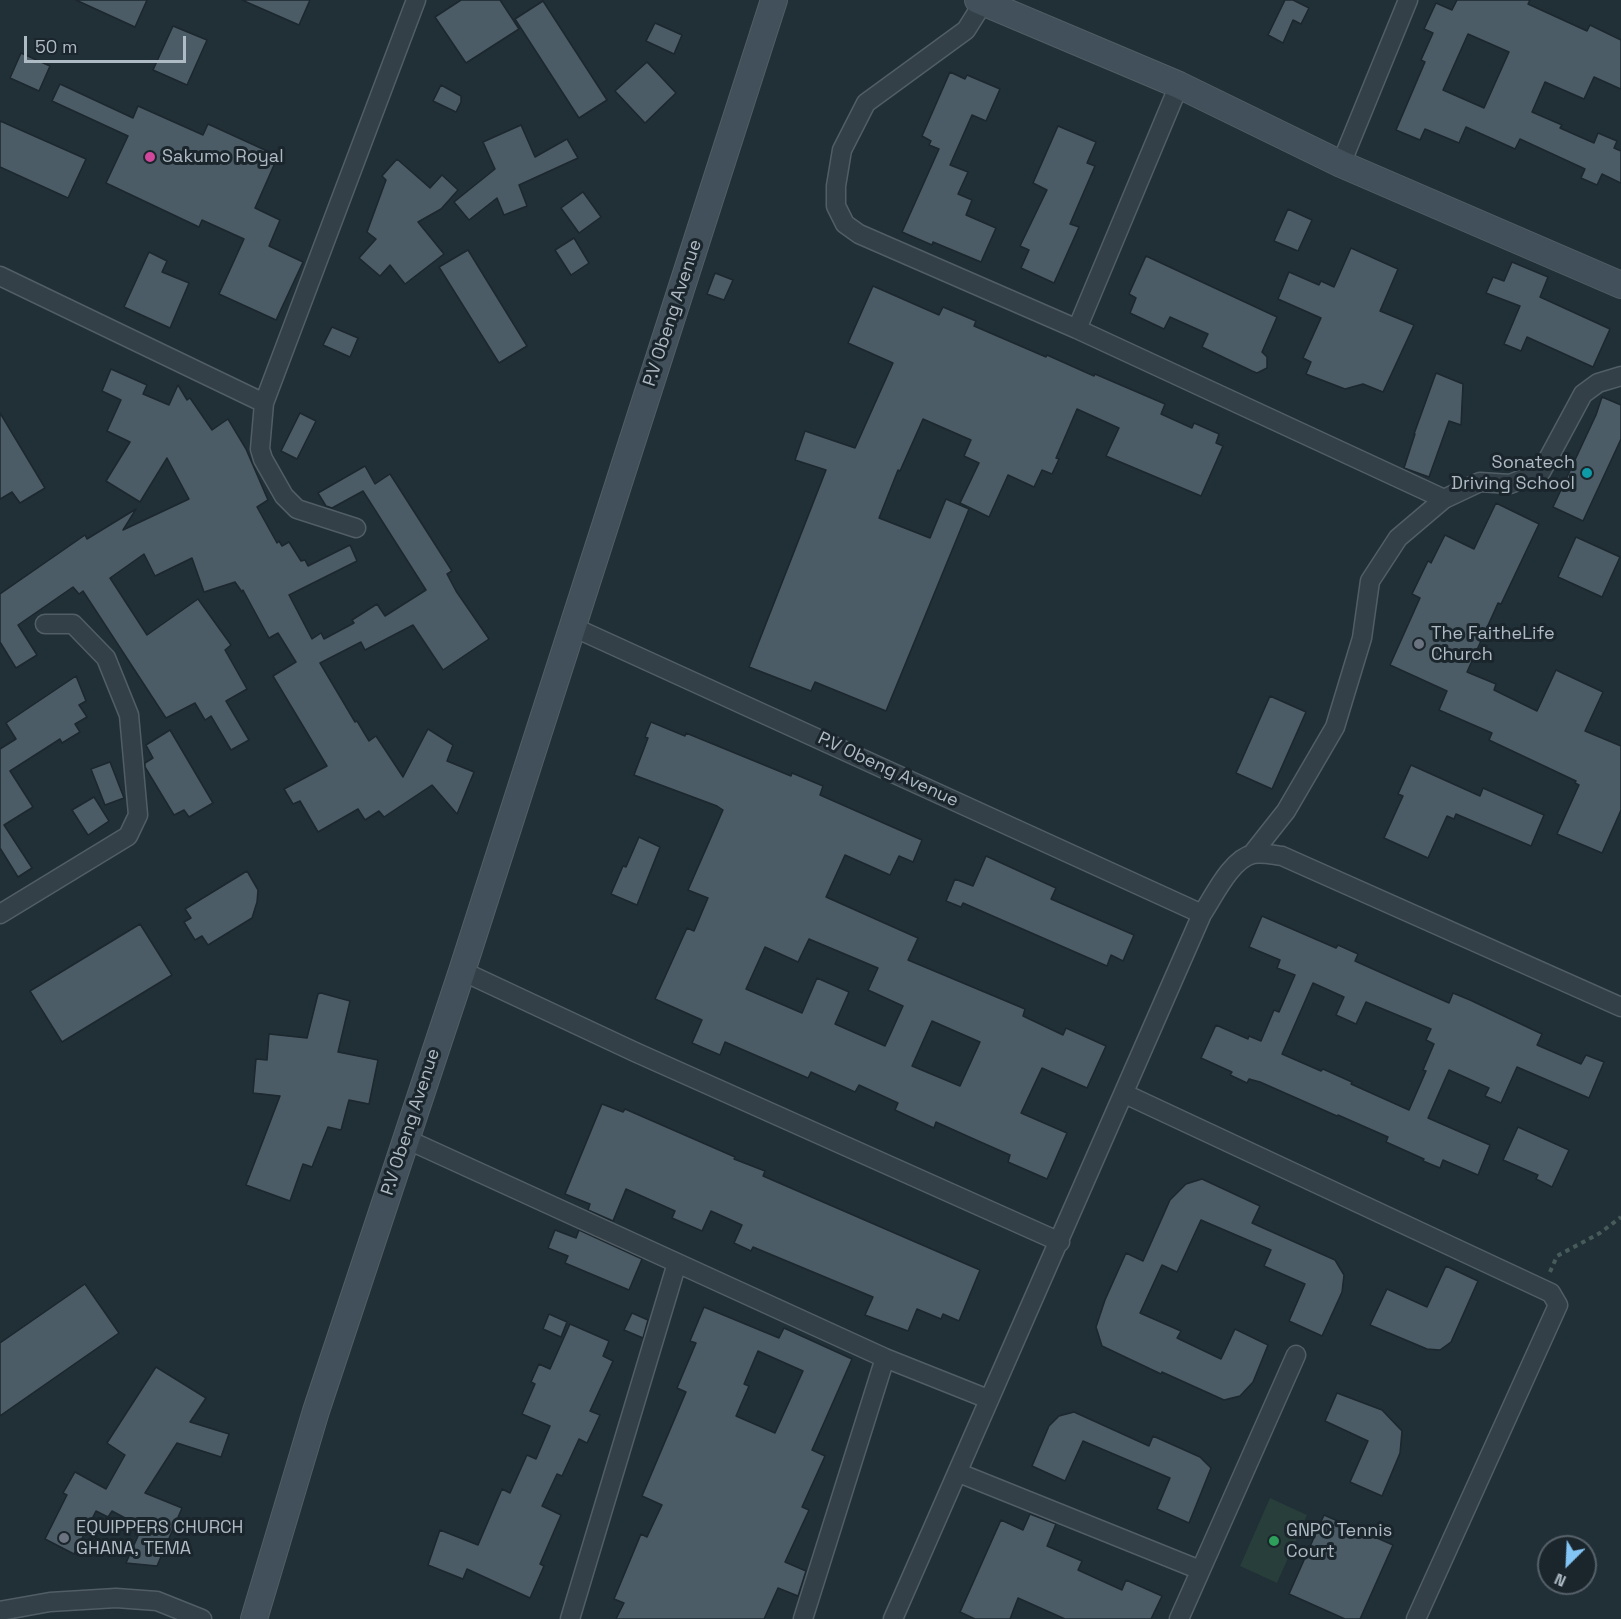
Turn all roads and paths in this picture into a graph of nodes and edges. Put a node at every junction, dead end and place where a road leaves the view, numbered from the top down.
1 (416, 0) edge
2 (774, 0) edge
3 (1408, 0) edge
4 (981, 1) edge
5 (1179, 85) junction
6 (1341, 164) junction
7 (0, 276) edge
8 (1621, 285) edge
9 (1077, 329) junction
10 (1621, 376) edge
11 (264, 403) junction
12 (1444, 499) junction
13 (356, 528) dead end
14 (45, 624) dead end
15 (573, 627) junction
16 (1252, 854) junction
17 (0, 914) edge
18 (1202, 914) junction
19 (462, 971) junction
20 (1621, 1006) edge
21 (1125, 1094) junction
22 (406, 1139) junction
23 (1621, 1217) edge
24 (1060, 1242) junction
25 (677, 1263) junction
26 (1551, 1293) junction
27 (1296, 1355) dead end
28 (885, 1358) junction
29 (988, 1399) junction
30 (959, 1473) junction
31 (1200, 1570) junction
32 (0, 1611) edge
33 (202, 1619) edge
34 (254, 1619) edge
35 (570, 1619) edge
36 (803, 1619) edge
37 (893, 1619) edge
38 (1179, 1619) edge
39 (1416, 1619) edge

1 - 11 street
2 - 15 main road, P.V Obeng Avenue
3 - 6 street
4 - 5 main road
4 - 9 street
5 - 6 main road
5 - 9 street
6 - 8 main road
7 - 11 street
9 - 12 street
10 - 12 street
11 - 13 street
12 - 16 street
14 - 17 street
15 - 18 street, P.V Obeng Avenue
15 - 19 main road, P.V Obeng Avenue
16 - 18 street
16 - 20 street
18 - 21 street
19 - 22 main road, P.V Obeng Avenue
19 - 24 street
21 - 24 street
21 - 26 street
22 - 25 street
22 - 34 main road, P.V Obeng Avenue
23 - 26 path
24 - 29 street
25 - 28 street
25 - 35 street
26 - 39 street
27 - 31 street
28 - 29 street
28 - 36 street
29 - 30 street
30 - 31 street
30 - 37 street
31 - 38 street
32 - 33 street

